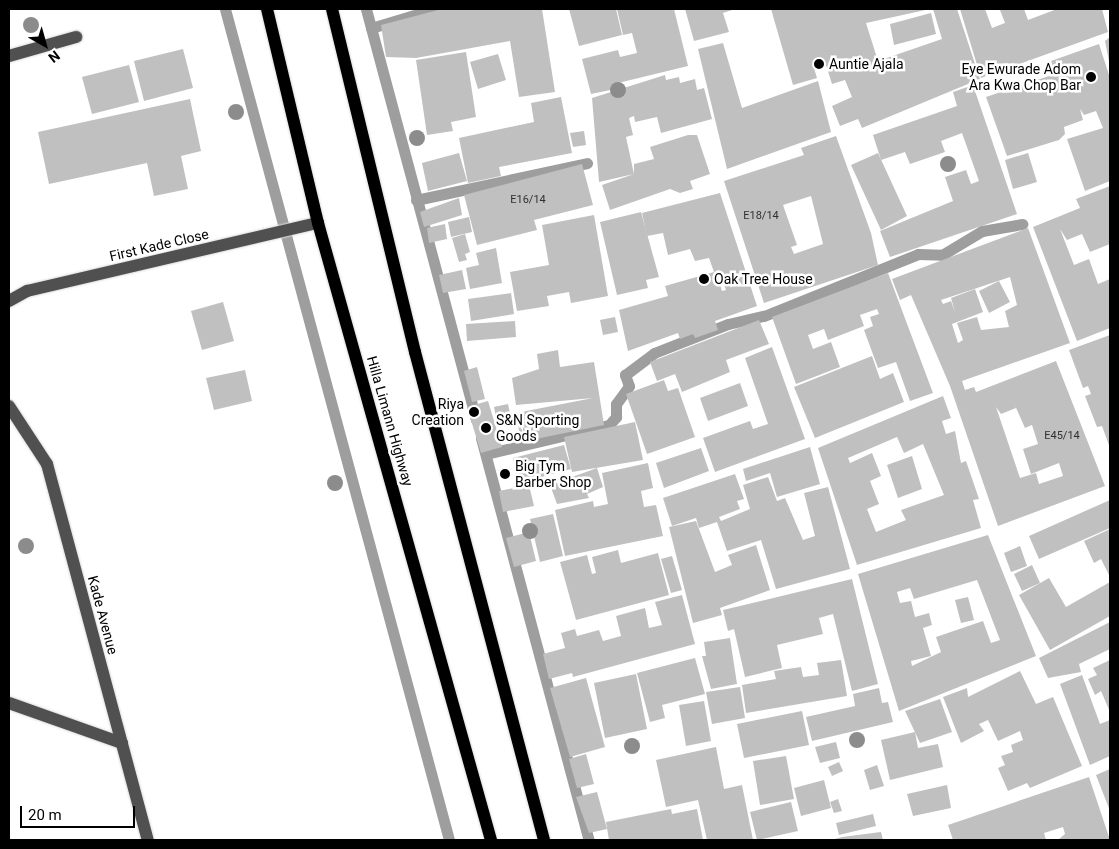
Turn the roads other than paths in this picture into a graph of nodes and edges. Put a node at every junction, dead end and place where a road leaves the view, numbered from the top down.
1 (267, 9) edge
2 (332, 9) edge
3 (76, 37) dead end
4 (9, 56) edge
5 (318, 223) junction
6 (9, 300) edge
7 (9, 406) edge
8 (9, 703) edge
9 (122, 743) junction
10 (148, 840) edge
11 (491, 840) edge
12 (544, 840) edge

1 - 5 main road, Hilla Limann Highway
2 - 12 main road
3 - 4 street
5 - 6 street, First Kade Close
5 - 11 main road, Hilla Limann Highway
7 - 9 street, Kade Avenue
8 - 9 street
9 - 10 street, Kade Avenue

